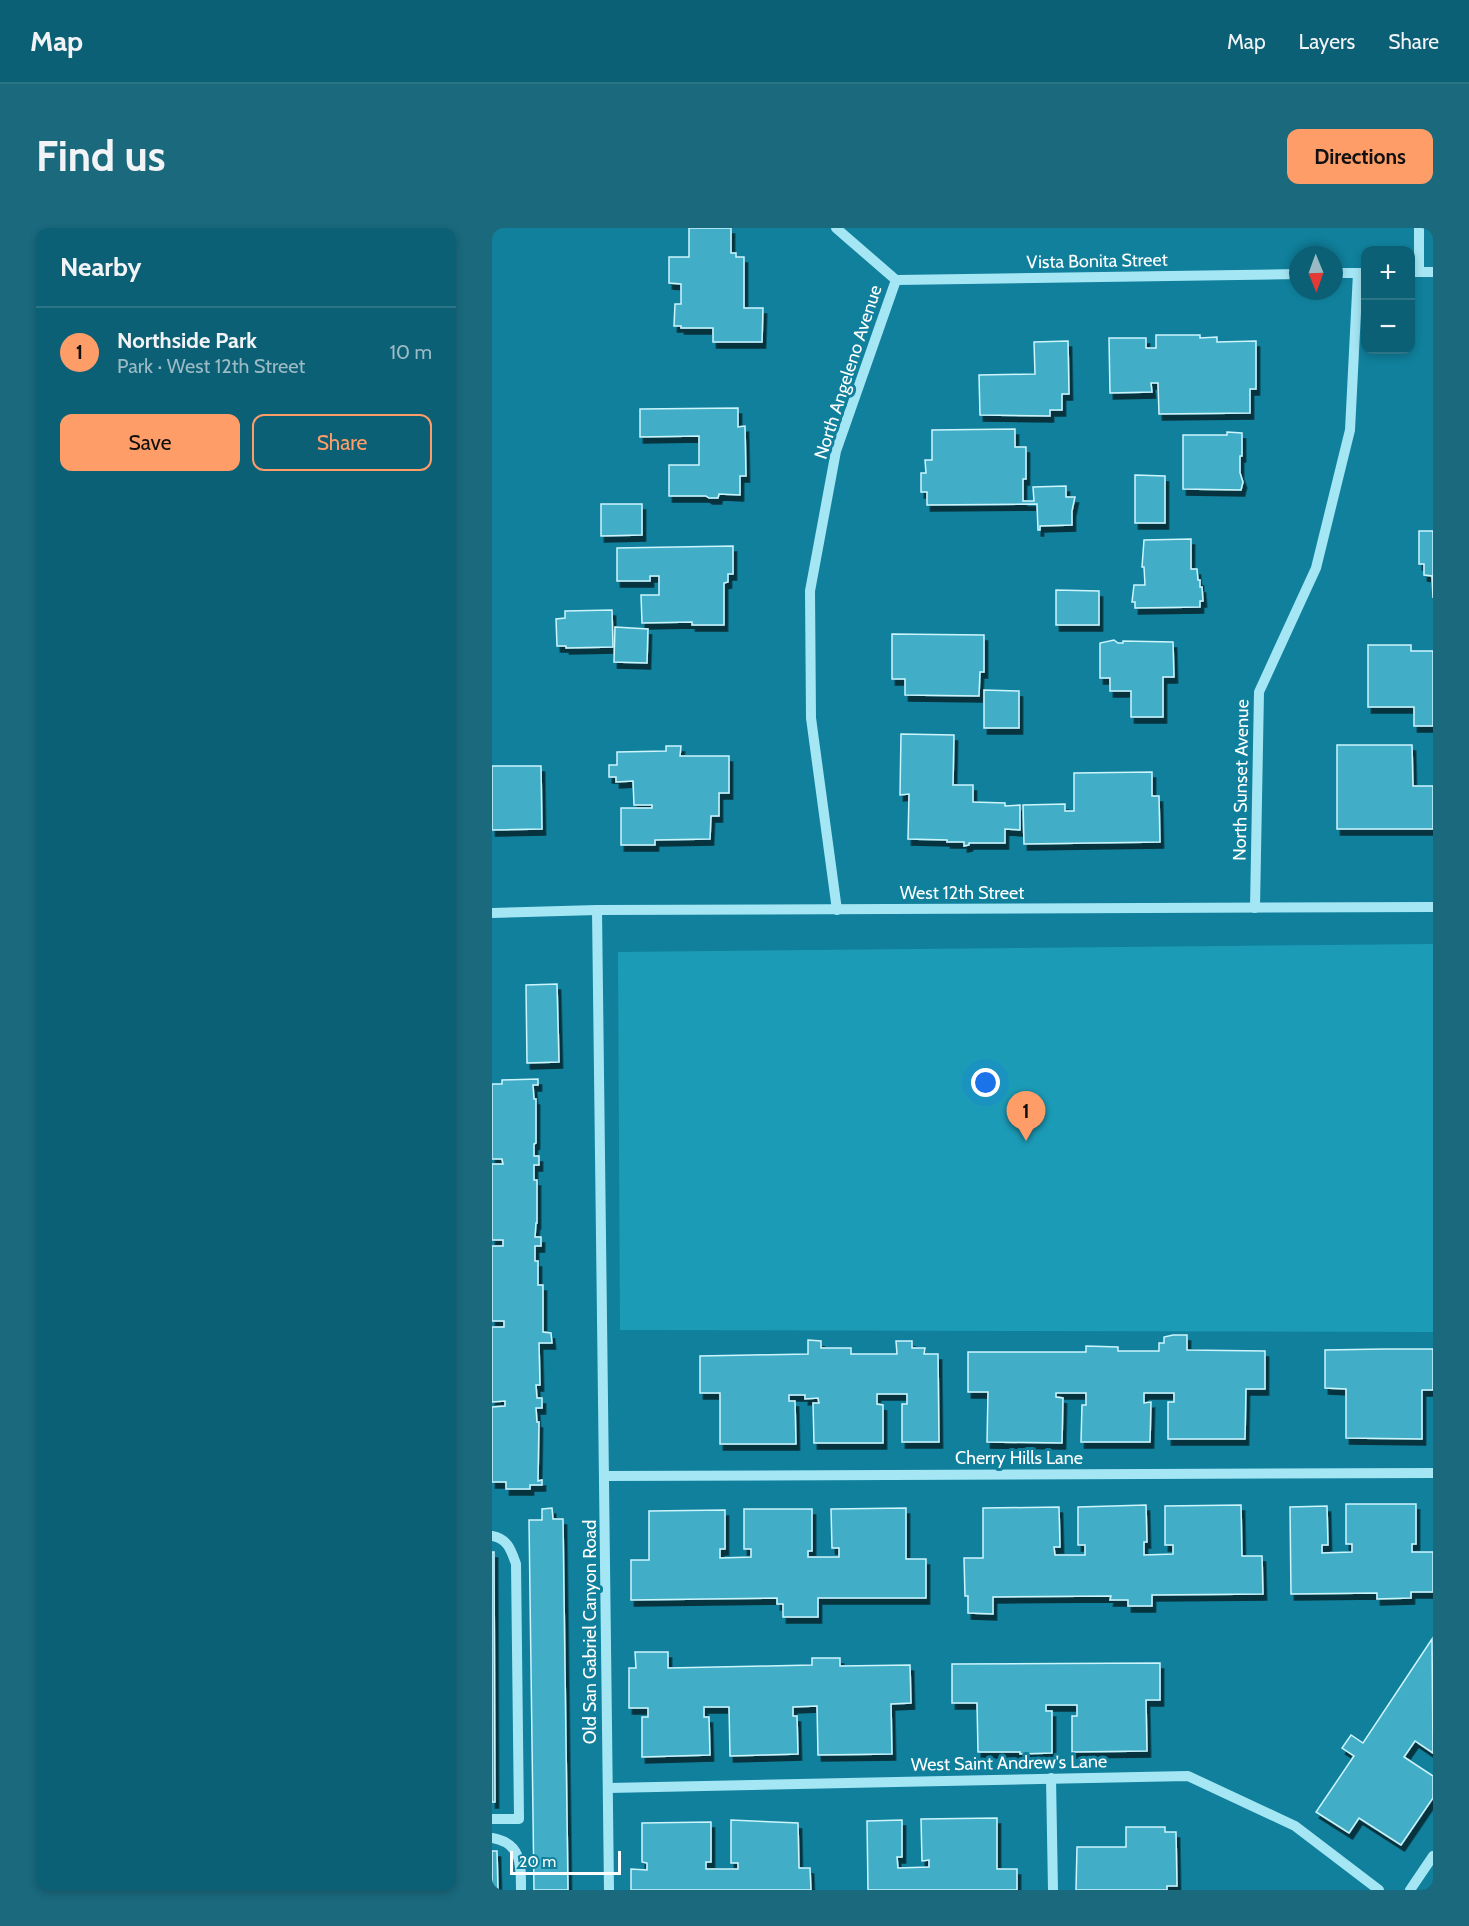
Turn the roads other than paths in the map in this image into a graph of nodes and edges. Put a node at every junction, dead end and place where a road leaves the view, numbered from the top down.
1 (836, 228) edge
2 (1419, 228) edge
3 (1415, 272) edge
4 (1433, 272) edge
5 (1343, 273) edge
6 (1361, 273) edge
7 (1289, 274) edge
8 (896, 280) junction
9 (1361, 286) edge
10 (1433, 907) edge
11 (1255, 908) junction
12 (597, 910) junction
13 (837, 910) junction
14 (492, 912) edge
15 (1433, 1473) edge
16 (605, 1476) junction
17 (492, 1536) edge
18 (1051, 1778) junction
19 (608, 1788) junction
20 (492, 1820) edge
21 (492, 1838) edge
22 (1433, 1856) edge
23 (521, 1890) edge
24 (609, 1890) edge
25 (1053, 1890) edge
26 (1379, 1890) edge
27 (1410, 1890) edge

1 - 8 street, North Angeleno Avenue
2 - 3 street
3 - 4 street
5 - 6 street
7 - 8 street, Vista Bonita Street
8 - 13 street, North Angeleno Avenue
9 - 11 street, North Sunset Avenue
10 - 11 street, West 12th Street
11 - 13 street, West 12th Street
12 - 13 street, West 12th Street
12 - 14 street, West 12th Street
12 - 16 street, Old San Gabriel Canyon Road
15 - 16 street, Cherry Hills Lane
16 - 19 street, Old San Gabriel Canyon Road
17 - 20 street
18 - 19 street, West Saint Andrew's Lane
18 - 25 street
18 - 26 street, West Saint Andrew's Lane
19 - 24 street, Old San Gabriel Canyon Road
21 - 23 street
22 - 27 street

